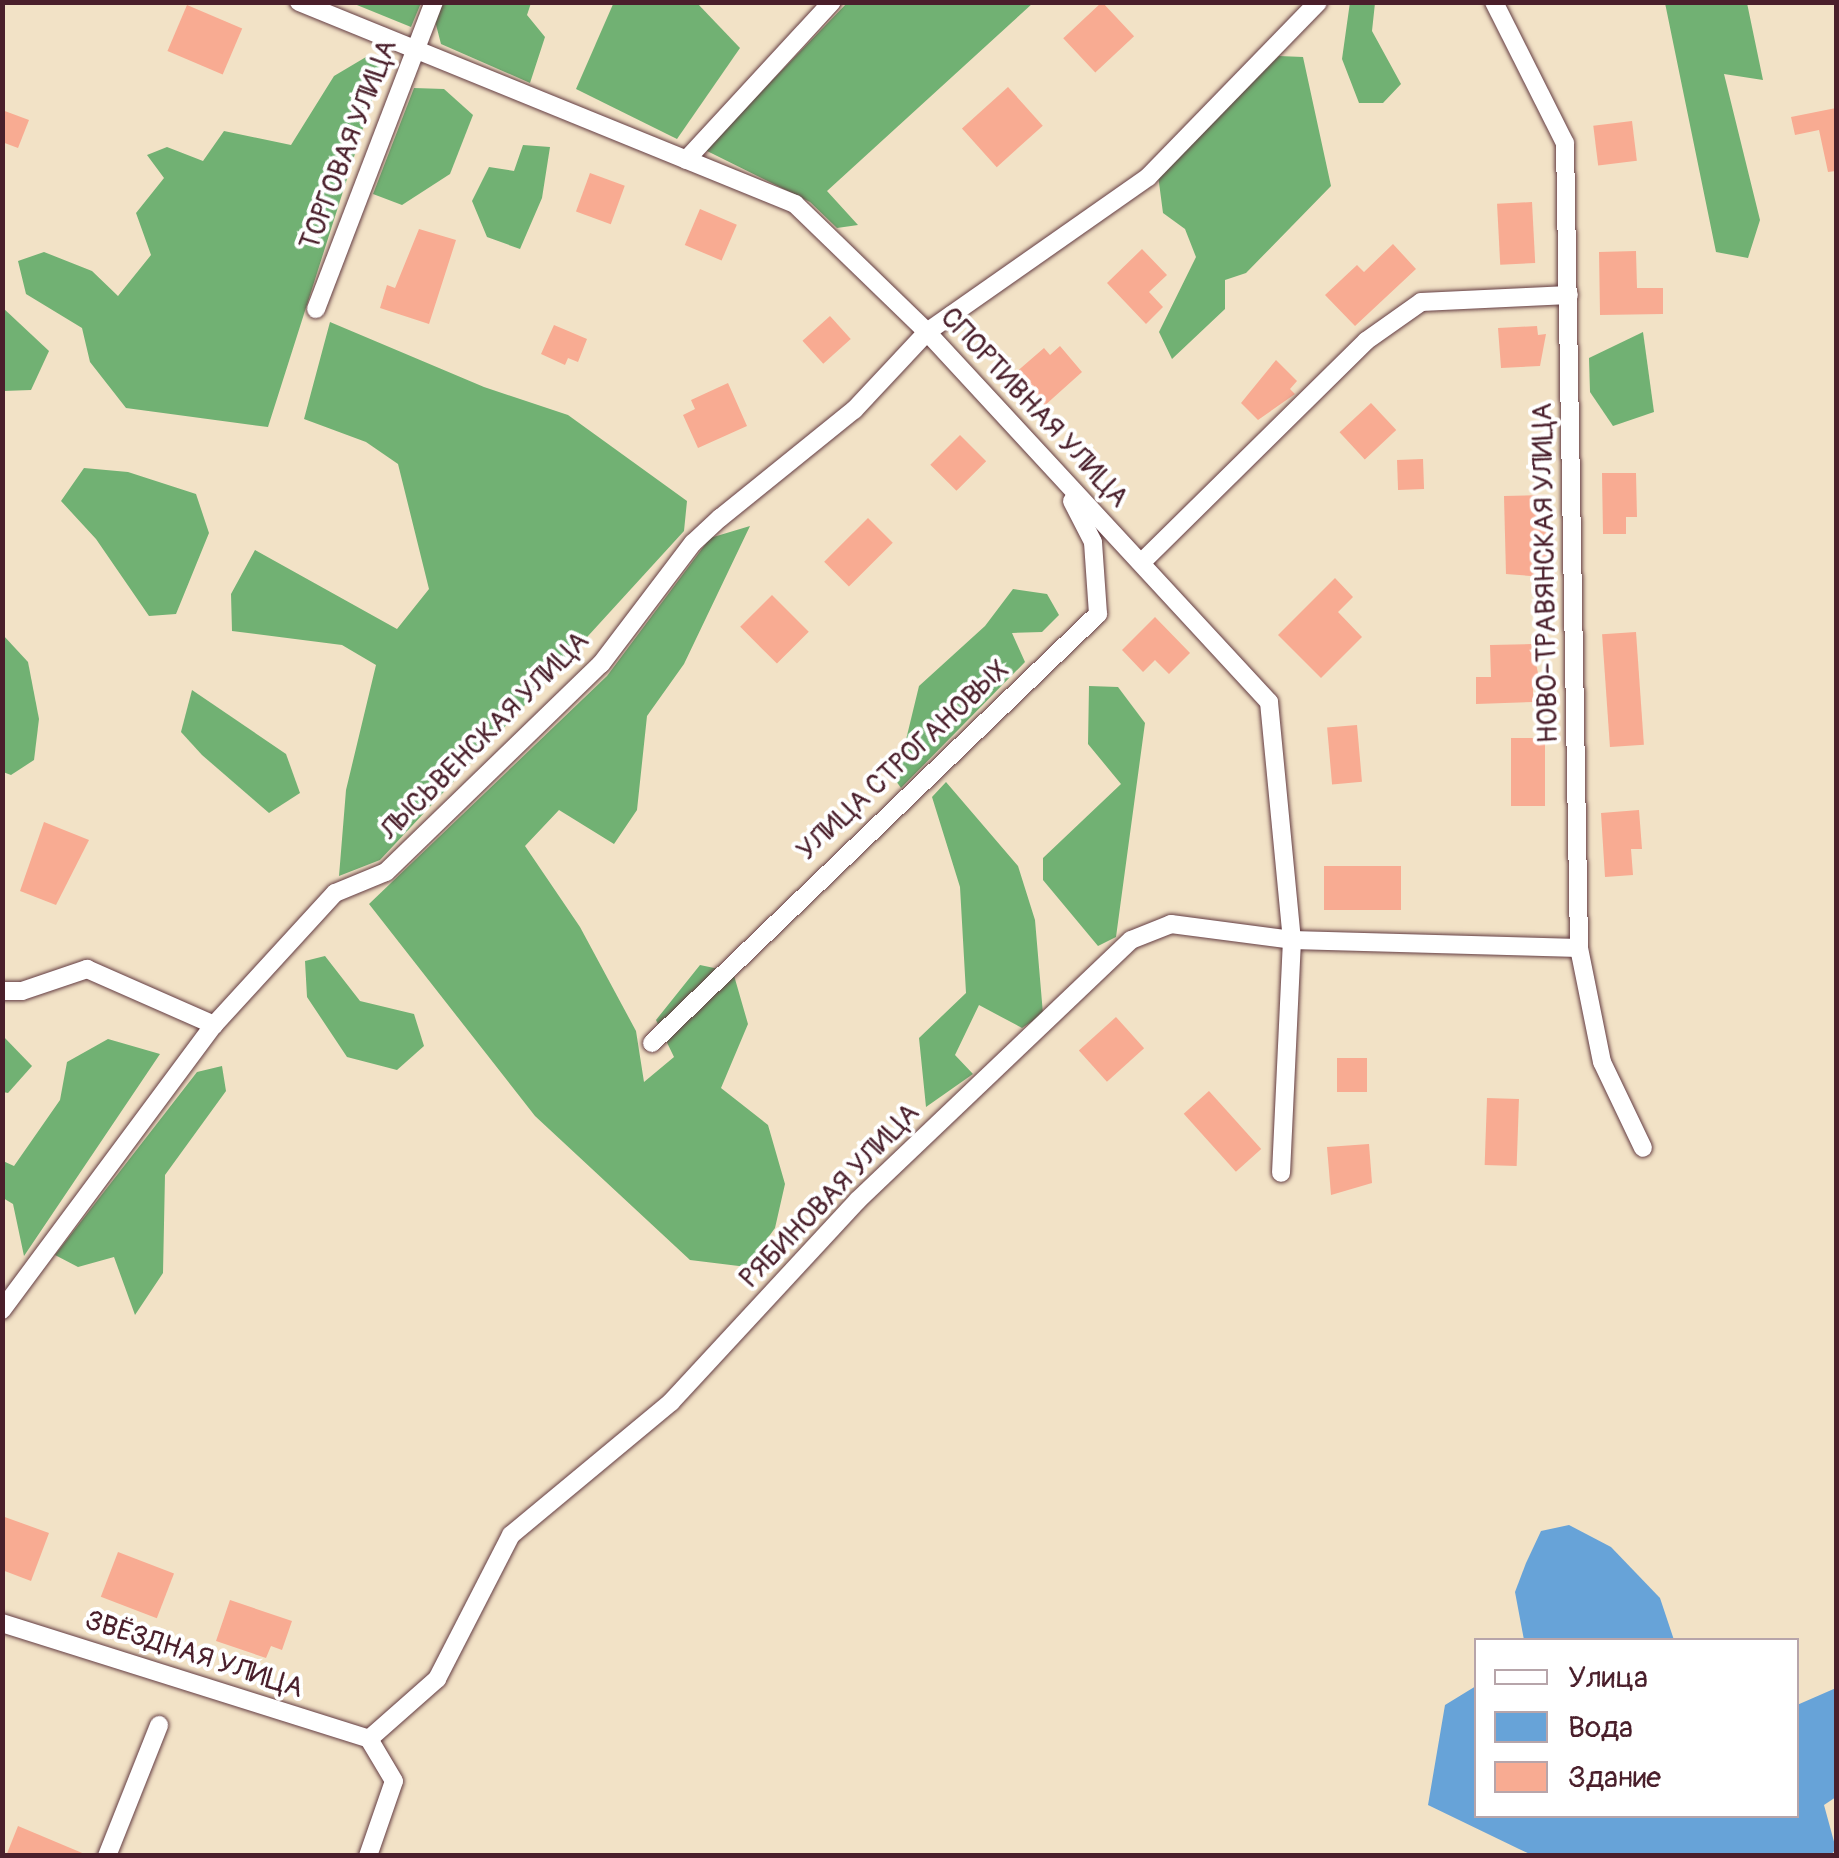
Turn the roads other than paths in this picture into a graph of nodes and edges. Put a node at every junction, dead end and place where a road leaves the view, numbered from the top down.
1 (300, 2) edge
2 (434, 2) edge
3 (832, 2) edge
4 (1318, 2) edge
5 (1494, 2) edge
6 (414, 50) junction
7 (686, 160) junction
8 (1569, 294) junction
9 (316, 308) dead end
10 (927, 332) junction
11 (1065, 488) junction
12 (1142, 562) junction
13 (1292, 940) junction
14 (1579, 948) junction
15 (2, 991) edge
16 (214, 1025) junction
17 (652, 1043) dead end
18 (1643, 1148) dead end
19 (1281, 1173) dead end
20 (2, 1310) edge
21 (2, 1623) edge
22 (160, 1726) dead end
23 (369, 1740) junction
24 (107, 1856) edge
25 (368, 1856) edge

1 - 6 street, СПОРТИВНАЯ УЛИЦА
2 - 6 street, ТОРГОВАЯ УЛИЦА
3 - 7 street
4 - 10 street, ЛЫСЬВЕНСКАЯ УЛИЦА
5 - 8 street, НОВО-ТРАВЯНСКАЯ УЛИЦА
6 - 7 street, СПОРТИВНАЯ УЛИЦА
6 - 9 street, ТОРГОВАЯ УЛИЦА
7 - 10 street, СПОРТИВНАЯ УЛИЦА
8 - 12 street
8 - 14 street, НОВО-ТРАВЯНСКАЯ УЛИЦА
10 - 11 street, СПОРТИВНАЯ УЛИЦА
10 - 16 street, ЛЫСЬВЕНСКАЯ УЛИЦА
11 - 12 street, СПОРТИВНАЯ УЛИЦА
11 - 17 street, УЛИЦА СТРОГАНОВЫХ
12 - 13 street, СПОРТИВНАЯ УЛИЦА
13 - 14 street, РЯБИНОВАЯ УЛИЦА
13 - 19 street, СПОРТИВНАЯ УЛИЦА
13 - 23 street, РЯБИНОВАЯ УЛИЦА
14 - 18 street, НОВО-ТРАВЯНСКАЯ УЛИЦА
15 - 16 street
16 - 20 street, ЛЫСЬВЕНСКАЯ УЛИЦА
21 - 23 street, ЗВЁЗДНАЯ УЛИЦА
22 - 24 street
23 - 25 street

